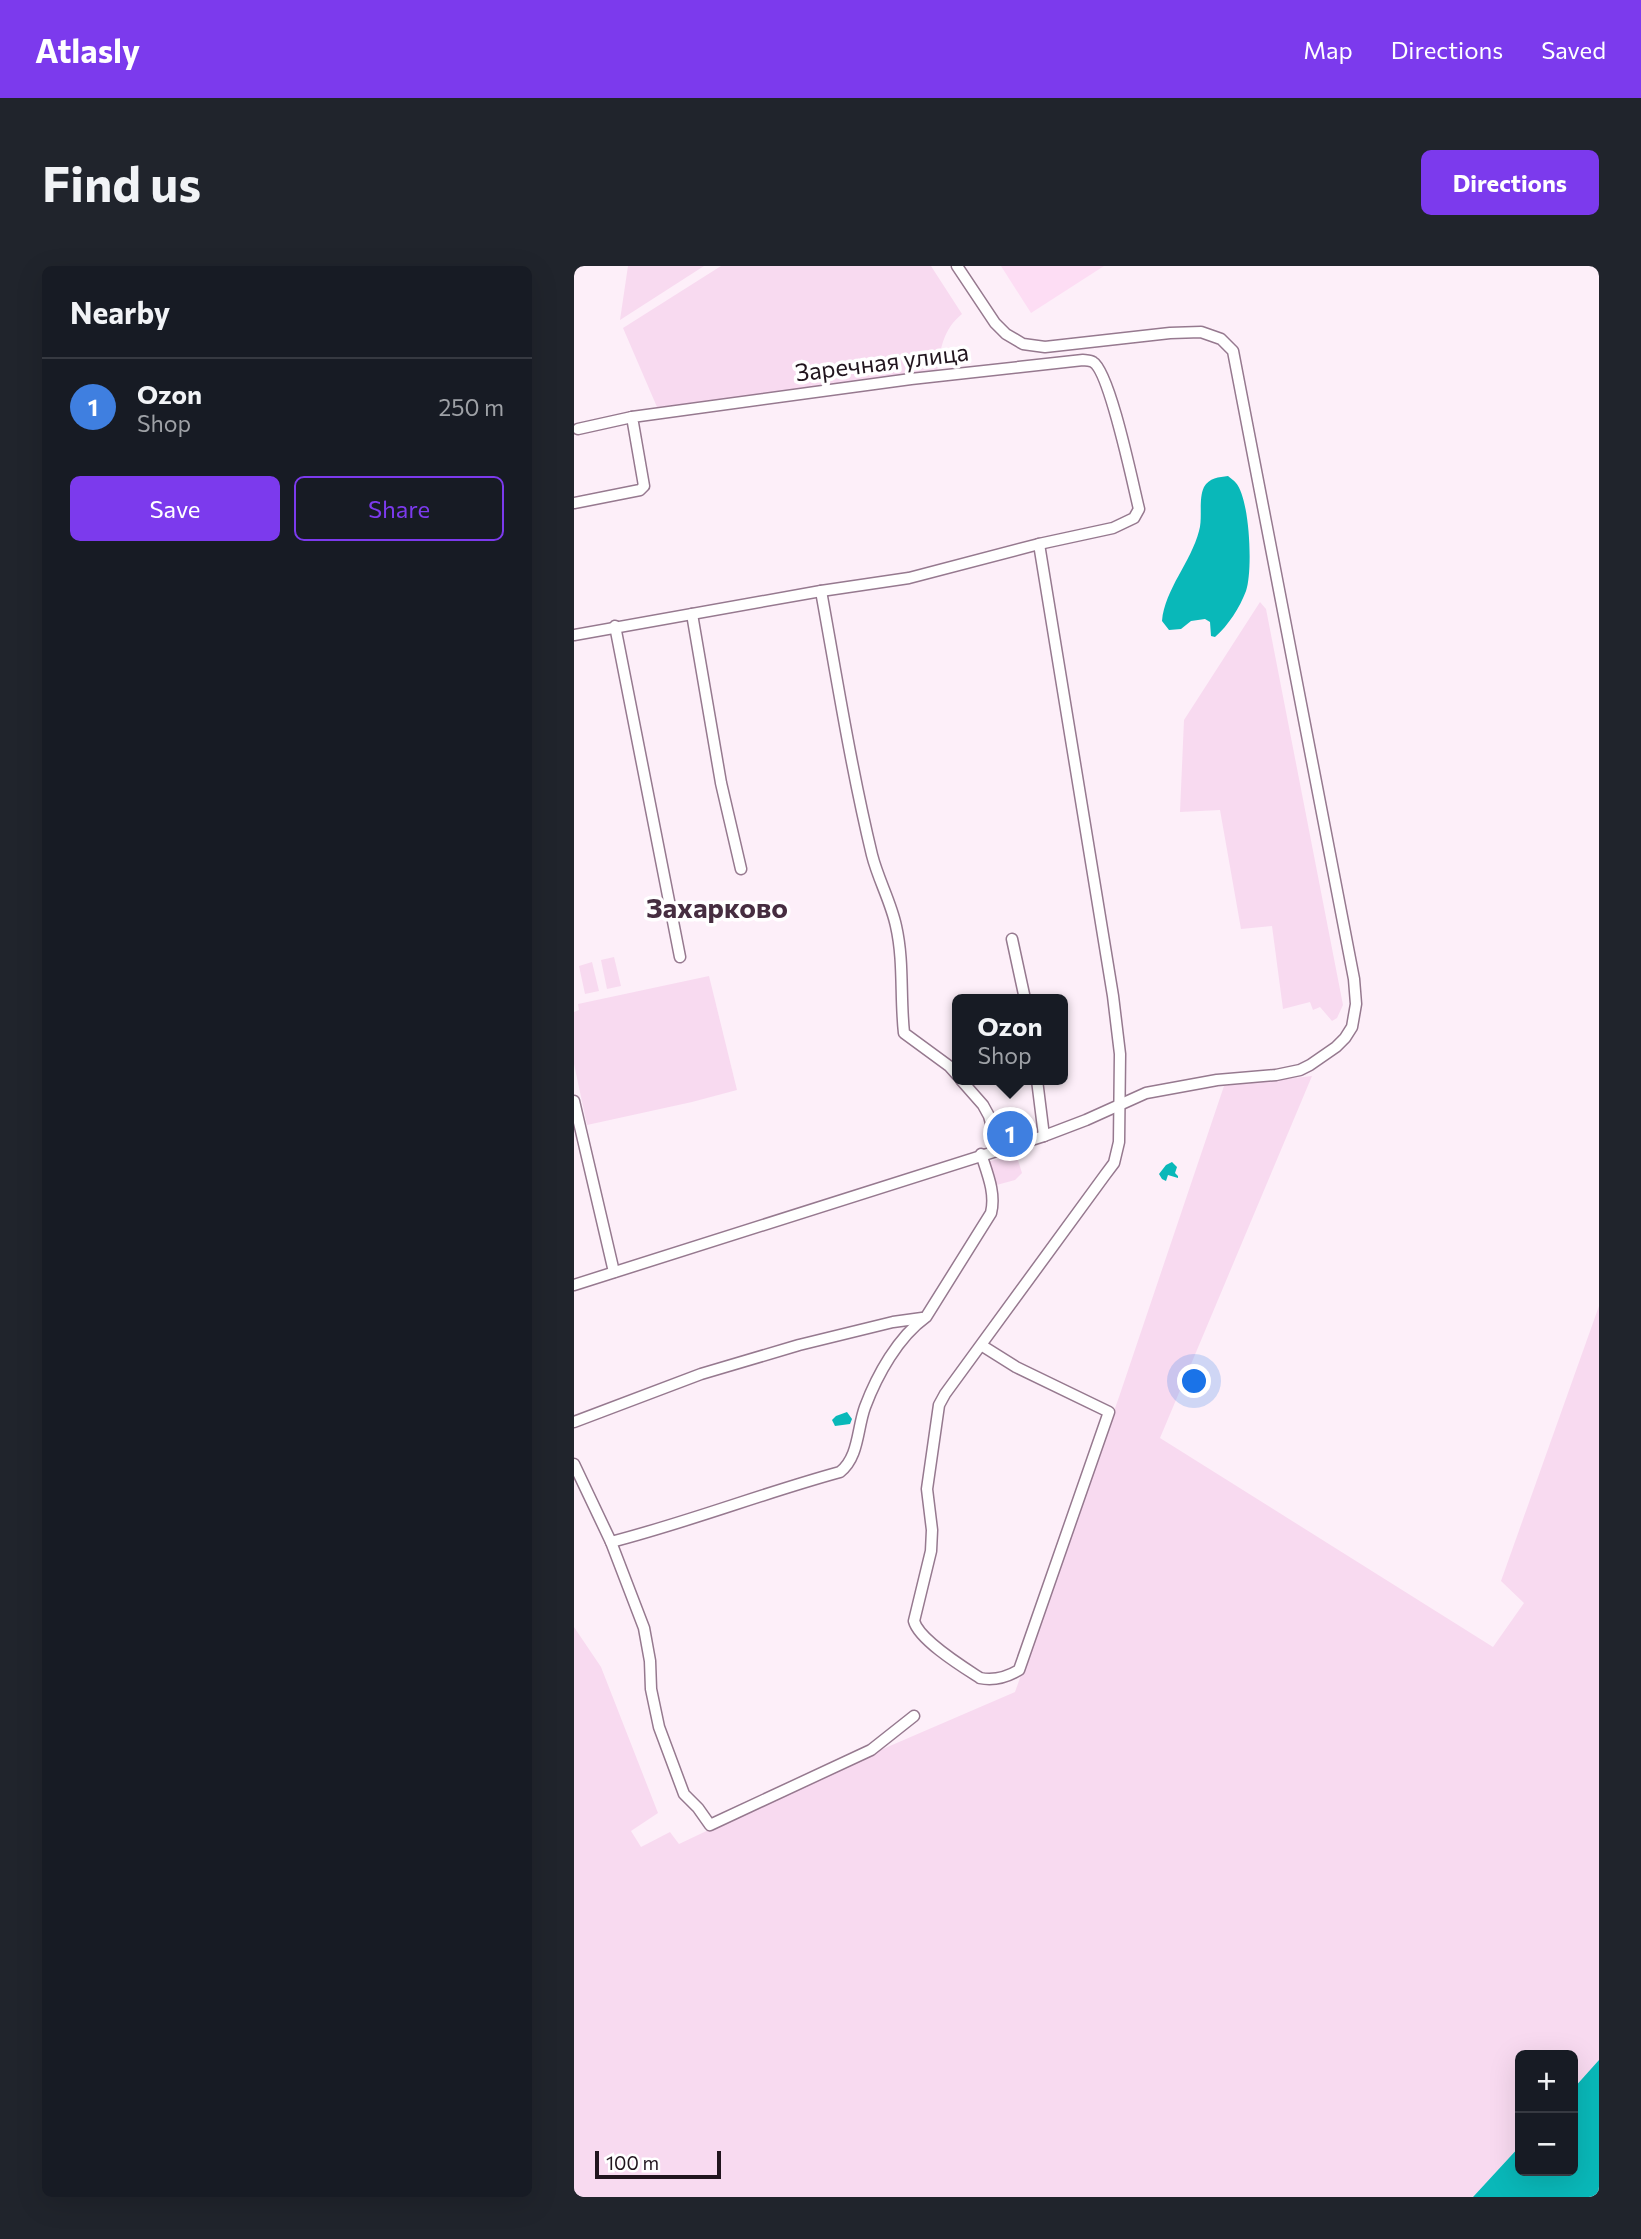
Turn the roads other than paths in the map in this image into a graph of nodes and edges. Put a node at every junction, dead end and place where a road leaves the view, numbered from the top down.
1 (957, 266) edge
2 (632, 416) junction
3 (578, 429) dead end
4 (574, 503) edge
5 (1039, 544) junction
6 (821, 591) junction
7 (692, 614) junction
8 (615, 626) junction
9 (574, 635) edge
10 (741, 869) dead end
11 (1012, 939) dead end
12 (680, 957) dead end
13 (1024, 994) edge
14 (952, 1070) edge
15 (965, 1085) edge
16 (1038, 1085) edge
17 (574, 1101) edge
18 (1119, 1106) junction
19 (1044, 1136) junction
20 (998, 1149) junction
21 (981, 1154) junction
22 (614, 1272) junction
23 (574, 1284) edge
24 (926, 1317) junction
25 (981, 1345) junction
26 (574, 1422) edge
27 (574, 1464) edge
28 (611, 1542) junction
29 (914, 1716) dead end

1 - 18 street
2 - 3 street
2 - 4 street
2 - 5 street, Заречная улица
5 - 6 street
5 - 18 street
6 - 7 street
6 - 14 street
7 - 8 street
7 - 10 street
8 - 9 street
8 - 12 street
11 - 13 street
15 - 20 street
16 - 19 street
17 - 22 street
18 - 19 street
18 - 25 street
19 - 20 street
20 - 21 street
21 - 22 street
21 - 24 street
22 - 23 street
24 - 26 street
24 - 28 street
25 - 25 street
27 - 28 street
28 - 29 street

